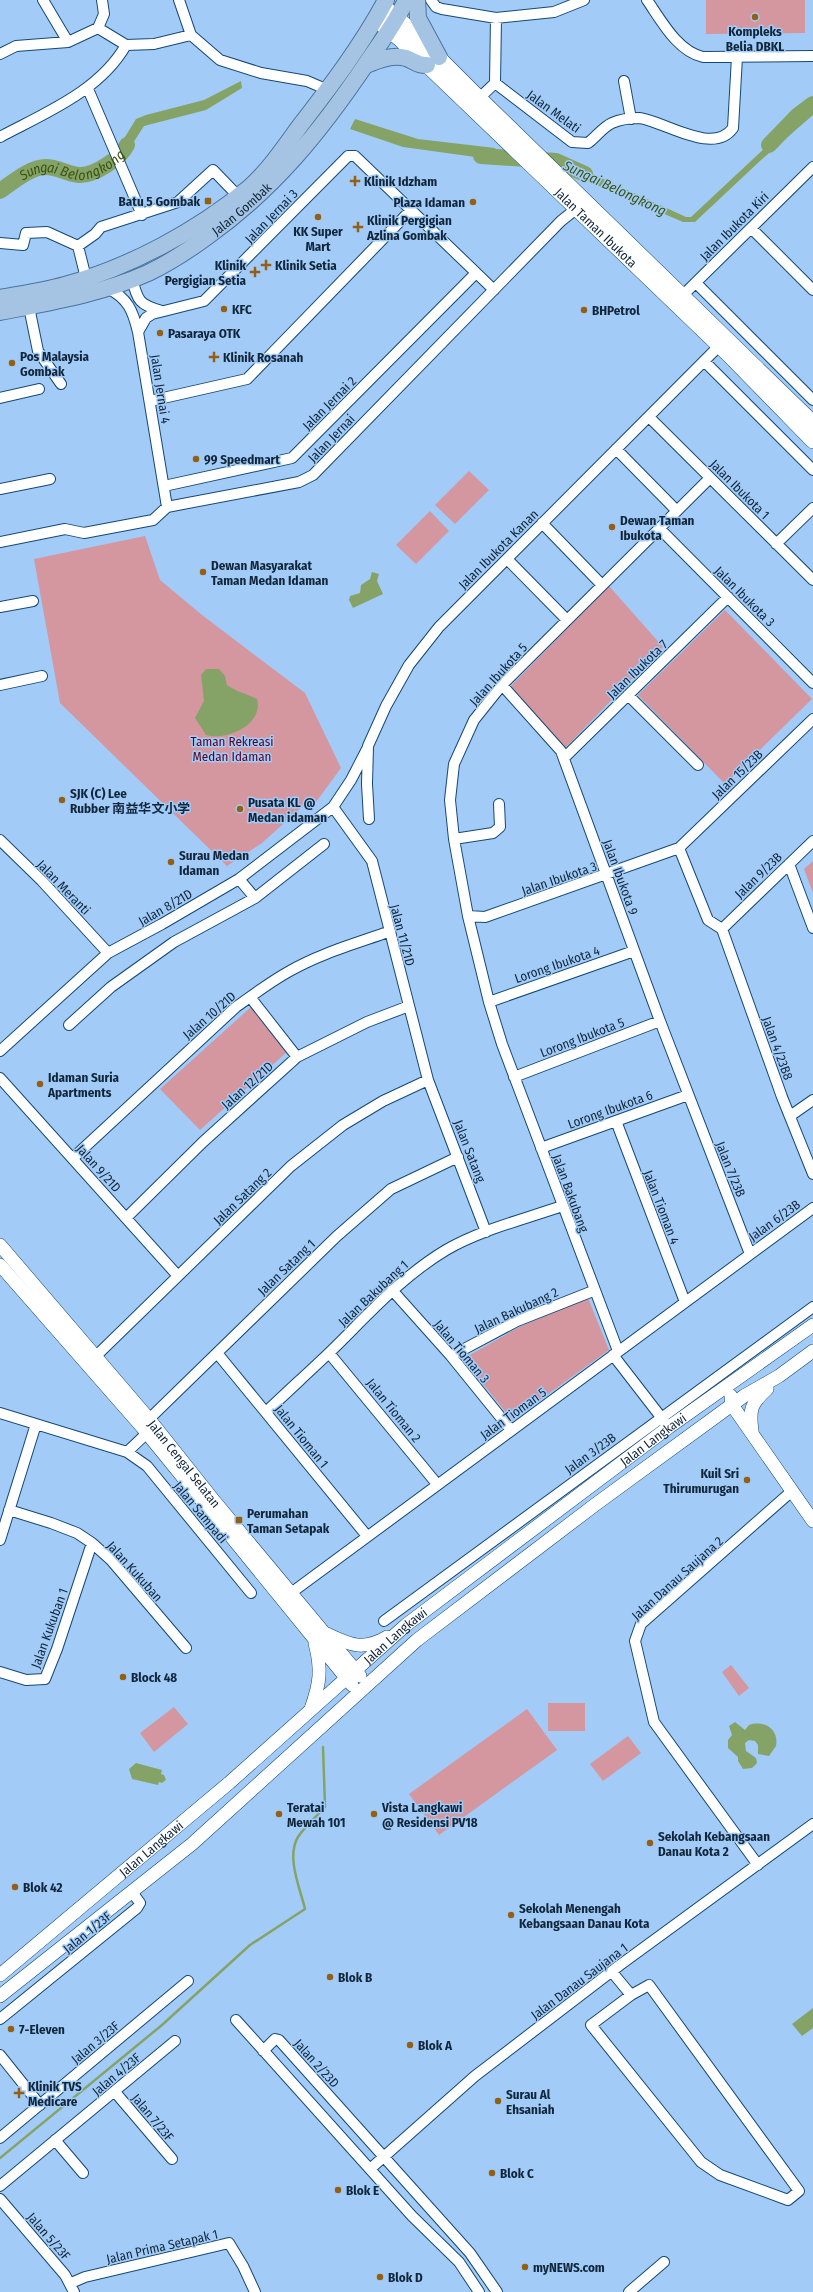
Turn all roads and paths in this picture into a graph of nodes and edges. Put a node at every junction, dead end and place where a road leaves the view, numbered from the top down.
1 (43, 0) edge
2 (102, 0) edge
3 (179, 0) edge
4 (406, 0) edge
5 (417, 0) edge
6 (584, 0) edge
7 (646, 0) edge
8 (434, 3) edge
9 (562, 5) edge
10 (381, 8) edge
11 (496, 18) junction
12 (393, 24) junction
13 (98, 28) junction
14 (191, 36) junction
15 (68, 42) junction
16 (126, 45) junction
17 (0, 54) edge
18 (813, 56) edge
19 (737, 57) junction
20 (433, 61) junction
21 (366, 65) junction
22 (624, 81) dead end
23 (495, 83) junction
24 (88, 89) junction
25 (328, 90) junction
26 (474, 102) junction
27 (631, 119) junction
28 (0, 137) edge
29 (511, 138) junction
30 (813, 166) edge
31 (238, 196) junction
32 (579, 203) junction
33 (411, 210) junction
34 (142, 215) junction
35 (751, 228) junction
36 (0, 243) edge
37 (78, 246) junction
38 (476, 273) junction
39 (86, 278) junction
40 (132, 280) junction
41 (696, 283) junction
42 (811, 284) edge
43 (65, 285) junction
44 (107, 288) junction
45 (494, 290) junction
46 (0, 298) edge
47 (678, 300) junction
48 (29, 307) junction
49 (162, 311) junction
50 (0, 312) edge
51 (138, 332) junction
52 (722, 343) junction
53 (704, 361) junction
54 (61, 384) dead end
55 (39, 389) dead end
56 (0, 398) edge
57 (813, 400) edge
58 (150, 401) junction
59 (649, 417) junction
60 (813, 424) edge
61 (813, 441) edge
62 (616, 449) junction
63 (813, 470) edge
64 (50, 478) dead end
65 (710, 478) junction
66 (164, 486) junction
67 (0, 489) edge
68 (167, 507) junction
69 (813, 508) edge
70 (676, 510) junction
71 (542, 523) junction
72 (659, 528) junction
73 (0, 542) edge
74 (776, 544) junction
75 (507, 559) junction
76 (813, 580) edge
77 (601, 584) junction
78 (728, 598) junction
79 (33, 600) dead end
80 (0, 607) edge
81 (567, 620) junction
82 (42, 676) dead end
83 (813, 683) edge
84 (0, 685) edge
85 (502, 685) junction
86 (628, 695) junction
87 (813, 719) edge
88 (368, 746) junction
89 (564, 758) junction
90 (698, 765) dead end
91 (499, 804) dead end
92 (332, 807) junction
93 (369, 819) dead end
94 (454, 839) junction
95 (0, 840) edge
96 (813, 841) edge
97 (324, 844) dead end
98 (679, 848) junction
99 (789, 864) junction
100 (606, 875) junction
101 (241, 878) junction
102 (256, 897) junction
103 (468, 916) junction
104 (813, 928) edge
105 (722, 929) junction
106 (388, 932) junction
107 (634, 951) junction
108 (108, 953) junction
109 (250, 997) junction
110 (489, 1002) junction
111 (410, 1006) junction
112 (660, 1021) junction
113 (69, 1025) dead end
114 (502, 1044) joint
115 (0, 1051) edge
116 (297, 1057) junction
117 (0, 1078) edge
118 (514, 1078) junction
119 (428, 1080) junction
120 (688, 1095) junction
121 (813, 1100) edge
122 (790, 1116) junction
123 (616, 1121) junction
124 (541, 1148) junction
125 (458, 1157) junction
126 (73, 1158) junction
127 (813, 1174) edge
128 (562, 1206) junction
129 (813, 1208) edge
130 (126, 1218) junction
131 (486, 1232) junction
132 (1, 1248) edge
133 (750, 1254) junction
134 (0, 1265) edge
135 (178, 1276) junction
136 (392, 1290) junction
137 (593, 1291) junction
138 (685, 1302) junction
139 (813, 1307) edge
140 (813, 1325) edge
141 (813, 1351) edge
142 (217, 1353) junction
143 (329, 1353) junction
144 (615, 1353) junction
145 (452, 1356) junction
146 (95, 1357) junction
147 (779, 1376) junction
148 (734, 1382) junction
149 (708, 1400) junction
150 (732, 1404) junction
151 (266, 1412) junction
152 (0, 1413) edge
153 (661, 1416) junction
154 (36, 1424) junction
155 (146, 1426) junction
156 (669, 1428) junction
157 (511, 1430) junction
158 (752, 1433) junction
159 (127, 1452) junction
160 (437, 1484) junction
161 (792, 1491) junction
162 (9, 1510) junction
163 (813, 1521) edge
164 (367, 1536) junction
165 (0, 1540) edge
166 (92, 1543) junction
167 (251, 1593) dead end
168 (290, 1593) junction
169 (384, 1621) dead end
170 (406, 1625) junction
171 (318, 1635) junction
172 (186, 1648) dead end
173 (0, 1672) edge
174 (351, 1674) junction
175 (363, 1688) junction
176 (309, 1713) junction
177 (813, 1824) edge
178 (758, 1865) junction
179 (132, 1892) junction
180 (612, 1972) junction
181 (0, 1975) edge
182 (26, 1975) junction
183 (188, 1981) dead end
184 (37, 1989) junction
185 (631, 1995) junction
186 (0, 1996) edge
187 (0, 2019) edge
188 (236, 2020) dead end
189 (175, 2041) dead end
190 (264, 2051) junction
191 (0, 2055) edge
192 (115, 2092) junction
193 (40, 2105) junction
194 (0, 2138) edge
195 (55, 2140) junction
196 (384, 2156) junction
197 (172, 2159) dead end
198 (370, 2169) junction
199 (83, 2174) dead end
200 (0, 2186) edge
201 (0, 2199) edge
202 (664, 2262) dead end
203 (72, 2288) edge
204 (255, 2292) edge
205 (479, 2292) edge
206 (497, 2292) edge
207 (629, 2292) edge

1 - 15 street
2 - 13 street
3 - 14 street
4 - 12 main road, Jalan Gombak
5 - 20 main road
6 - 9 street
7 - 19 street
8 - 11 street
9 - 11 street
10 - 12 main road, Jalan Taman Ibukota
10 - 25 main road, Jalan Gombak
11 - 23 street
12 - 20 main road, Jalan Taman Ibukota
12 - 21 main road, Jalan Gombak
13 - 15 street
13 - 16 street
14 - 16 street
14 - 25 street
15 - 17 street
16 - 24 street
18 - 19 street
19 - 27 street, Jalan Melati
20 - 21 main road
20 - 26 main road, Jalan Taman Ibukota
21 - 40 main road, Jalan Gombak
22 - 27 street
23 - 26 street
23 - 27 street, Jalan Melati
24 - 28 street
24 - 34 street
25 - 31 main road, Jalan Gombak
26 - 29 main road, Jalan Taman Ibukota
29 - 32 main road, Jalan Taman Ibukota
29 - 32 main road, Jalan Taman Ibukota
30 - 35 street, Jalan Ibukota Kiri
31 - 34 street
31 - 39 main road, Jalan Gombak
32 - 45 street, Jalan Jernai
32 - 47 main road, Jalan Taman Ibukota
33 - 38 street
33 - 49 street, Jalan Jernai 3
33 - 58 street
34 - 37 street
35 - 41 street, Jalan Ibukota Kiri
35 - 42 street
36 - 37 street
37 - 39 street
38 - 45 street
38 - 66 street, Jalan Jernai 2
39 - 43 main road, Jalan Gombak
40 - 43 main road
40 - 44 main road, Jalan Gombak
40 - 49 street
41 - 47 street, Jalan Ibukota Kiri
41 - 57 street
43 - 46 main road, Jalan Gombak
44 - 48 main road, Jalan Gombak
44 - 51 street, Jalan Jernai 4
45 - 68 street, Jalan Jernai
47 - 52 main road, Jalan Taman Ibukota
48 - 50 main road, Jalan Gombak
48 - 54 street
49 - 51 street, Jalan Jernai 3
51 - 58 street, Jalan Jernai 4
52 - 53 street, Jalan Ibukota Kanan
52 - 60 main road, Jalan Taman Ibukota
52 - 61 main road, Jalan Taman Ibukota
53 - 59 street, Jalan Ibukota Kanan
53 - 63 street
55 - 56 street
58 - 66 street, Jalan Jernai 4
59 - 62 street, Jalan Ibukota Kanan
59 - 65 street, Jalan Ibukota 1
62 - 70 street
62 - 71 street, Jalan Ibukota Kanan
64 - 67 street
65 - 70 street, Jalan Ibukota 5
65 - 74 street, Jalan Ibukota 1
66 - 68 street, Jalan Jernai 4
68 - 73 street
69 - 74 street
70 - 72 street, Jalan Ibukota 5
71 - 75 street, Jalan Ibukota Kanan
71 - 77 street
72 - 77 street, Jalan Ibukota 5
72 - 78 street, Jalan Ibukota 3
74 - 76 street, Jalan Ibukota 1
75 - 81 street
75 - 88 street, Jalan Ibukota Kanan
77 - 81 street, Jalan Ibukota 5
78 - 83 street, Jalan Ibukota 3
78 - 86 street, Jalan Ibukota 7
79 - 80 street
81 - 85 street, Jalan Ibukota 5
82 - 84 street
85 - 89 street, Jalan Ibukota 9
85 - 94 street, Jalan Ibukota 5
86 - 89 street, Jalan Ibukota 7
86 - 90 street
87 - 98 street, Jalan 15/23B
88 - 92 street, Jalan 8/21D
88 - 93 street, Jalan Ibukota Kanan
89 - 100 street, Jalan Ibukota 9
91 - 94 street
92 - 101 street, Jalan 8/21D
92 - 106 street, Jalan 11/21D
94 - 103 street, Jalan Ibukota 5
95 - 108 street, Jalan Meranti
96 - 99 street, Jalan 9/23B
97 - 102 street
98 - 100 street, Jalan Ibukota 3
98 - 105 street
99 - 104 street
99 - 105 street, Jalan 9/23B
100 - 103 street, Jalan Ibukota 3
100 - 107 street, Jalan Ibukota 9
101 - 102 street
101 - 108 street, Jalan 8/21D
102 - 113 street
103 - 110 street, Jalan Ibukota 5
105 - 122 street, Jalan 4/23B8
106 - 109 street, Jalan 10/21D
106 - 111 street, Jalan 11/21D
107 - 110 street, Lorong Ibukota 4
107 - 112 street, Jalan Ibukota 9
108 - 115 street, Jalan 8/21D
109 - 116 street
109 - 126 street, Jalan 10/21D
110 - 114 street, Jalan Ibukota 5
111 - 116 street, Jalan 12/21D
111 - 119 street, Jalan 11/21D
112 - 118 street, Lorong Ibukota 5
112 - 120 street, Jalan Ibukota 9
114 - 118 street, Jalan Bakubang
116 - 130 street, Jalan 12/21D
117 - 126 street, Jalan 9/21D
118 - 124 street, Jalan Bakubang
119 - 125 street, Jalan Satang
119 - 135 street, Jalan Satang 2
120 - 123 street, Lorong Ibukota 6
120 - 133 street, Jalan 7/23B
121 - 122 street
122 - 127 street, Jalan 4/23B8
123 - 124 street, Lorong Ibukota 6
123 - 138 street, Jalan Tioman 4
124 - 128 street, Jalan Bakubang
125 - 131 street, Jalan Satang
125 - 142 street, Jalan Satang 1
126 - 130 street, Jalan 9/21D
128 - 131 street, Jalan Bakubang 1
128 - 137 street, Jalan Bakubang
129 - 133 street, Jalan 6/23B
130 - 135 street, Jalan 9/21D
131 - 136 street, Jalan Bakubang 1
132 - 146 street, Jalan Cengal Selatan
133 - 138 street, Jalan Tioman 5
134 - 155 street, Jalan Cengal Selatan
135 - 146 street, Jalan Satang 2
136 - 143 street, Jalan Bakubang 1
136 - 145 street, Jalan Tioman 3
137 - 144 street, Jalan Bakubang
137 - 145 street, Jalan Bakubang 2
138 - 144 street, Jalan Tioman 5
139 - 153 street, Jalan 3/23B
140 - 148 street, Jalan Langkawi
141 - 147 street, Jalan Langkawi
142 - 151 street, Jalan Tioman 1
142 - 155 street, Jalan Satang 1
143 - 151 street, Jalan Bakubang 1
143 - 160 street, Jalan Tioman 2
144 - 153 street, Jalan Bakubang
144 - 157 street, Jalan Tioman 5
145 - 157 street, Jalan Tioman 3
146 - 155 street, Jalan Cengal Selatan
147 - 150 street, Jalan Langkawi
147 - 158 street
148 - 149 street, Jalan Langkawi
148 - 150 street
149 - 150 street
149 - 156 street, Jalan Langkawi
150 - 158 street
150 - 175 street, Jalan Langkawi
151 - 164 street, Jalan Tioman 1
152 - 154 street, Jalan Sampadi
153 - 156 street, Jalan Bakubang
153 - 169 street, Jalan 3/23B
154 - 159 street, Jalan Sampadi
154 - 162 street
155 - 159 street
155 - 168 street, Jalan Cengal Selatan
155 - 171 street, Jalan Cengal Selatan
156 - 170 street, Jalan Langkawi
157 - 160 street, Jalan Tioman 5
158 - 161 street
159 - 167 street, Jalan Sampadi
160 - 164 street, Jalan Tioman 5
161 - 163 street
161 - 178 street, Jalan Danau Saujana 2
162 - 165 street
162 - 166 street, Jalan Kukuban
164 - 168 street, Jalan Tioman 5
166 - 172 street, Jalan Kukuban
166 - 173 street, Jalan Kukuban 1
168 - 171 street, Jalan Cengal Selatan
170 - 171 street
170 - 174 street, Jalan Langkawi
171 - 174 street, Jalan Cengal Selatan
171 - 176 street
174 - 175 street, Jalan Cengal Selatan
174 - 176 street, Jalan Langkawi
175 - 179 street, Jalan Langkawi
176 - 181 street, Jalan Langkawi
177 - 178 street, Jalan Danau Saujana 1
178 - 180 street, Jalan Danau Saujana 1
179 - 182 street, Jalan Langkawi
179 - 184 street, Jalan 1/23F
180 - 185 street
180 - 196 street, Jalan Danau Saujana 1
182 - 184 street
182 - 186 street, Jalan Langkawi
183 - 193 street, Jalan 3/23F
184 - 187 street, Jalan 1/23F
185 - 185 street
188 - 190 street
189 - 192 street, Jalan 4/23F
190 - 196 street, Jalan 2/23D
190 - 198 street
191 - 193 street
192 - 195 street, Jalan 4/23F
192 - 197 street, Jalan 7/23F
193 - 194 street, Jalan 3/23F
195 - 199 street
195 - 200 street, Jalan 4/23F
196 - 198 street, Jalan Danau Saujana 1
196 - 206 street, Jalan 2/23D
198 - 205 street
201 - 203 street, Jalan 5/23F
202 - 207 street
203 - 204 street, Jalan Prima Setapak 1

